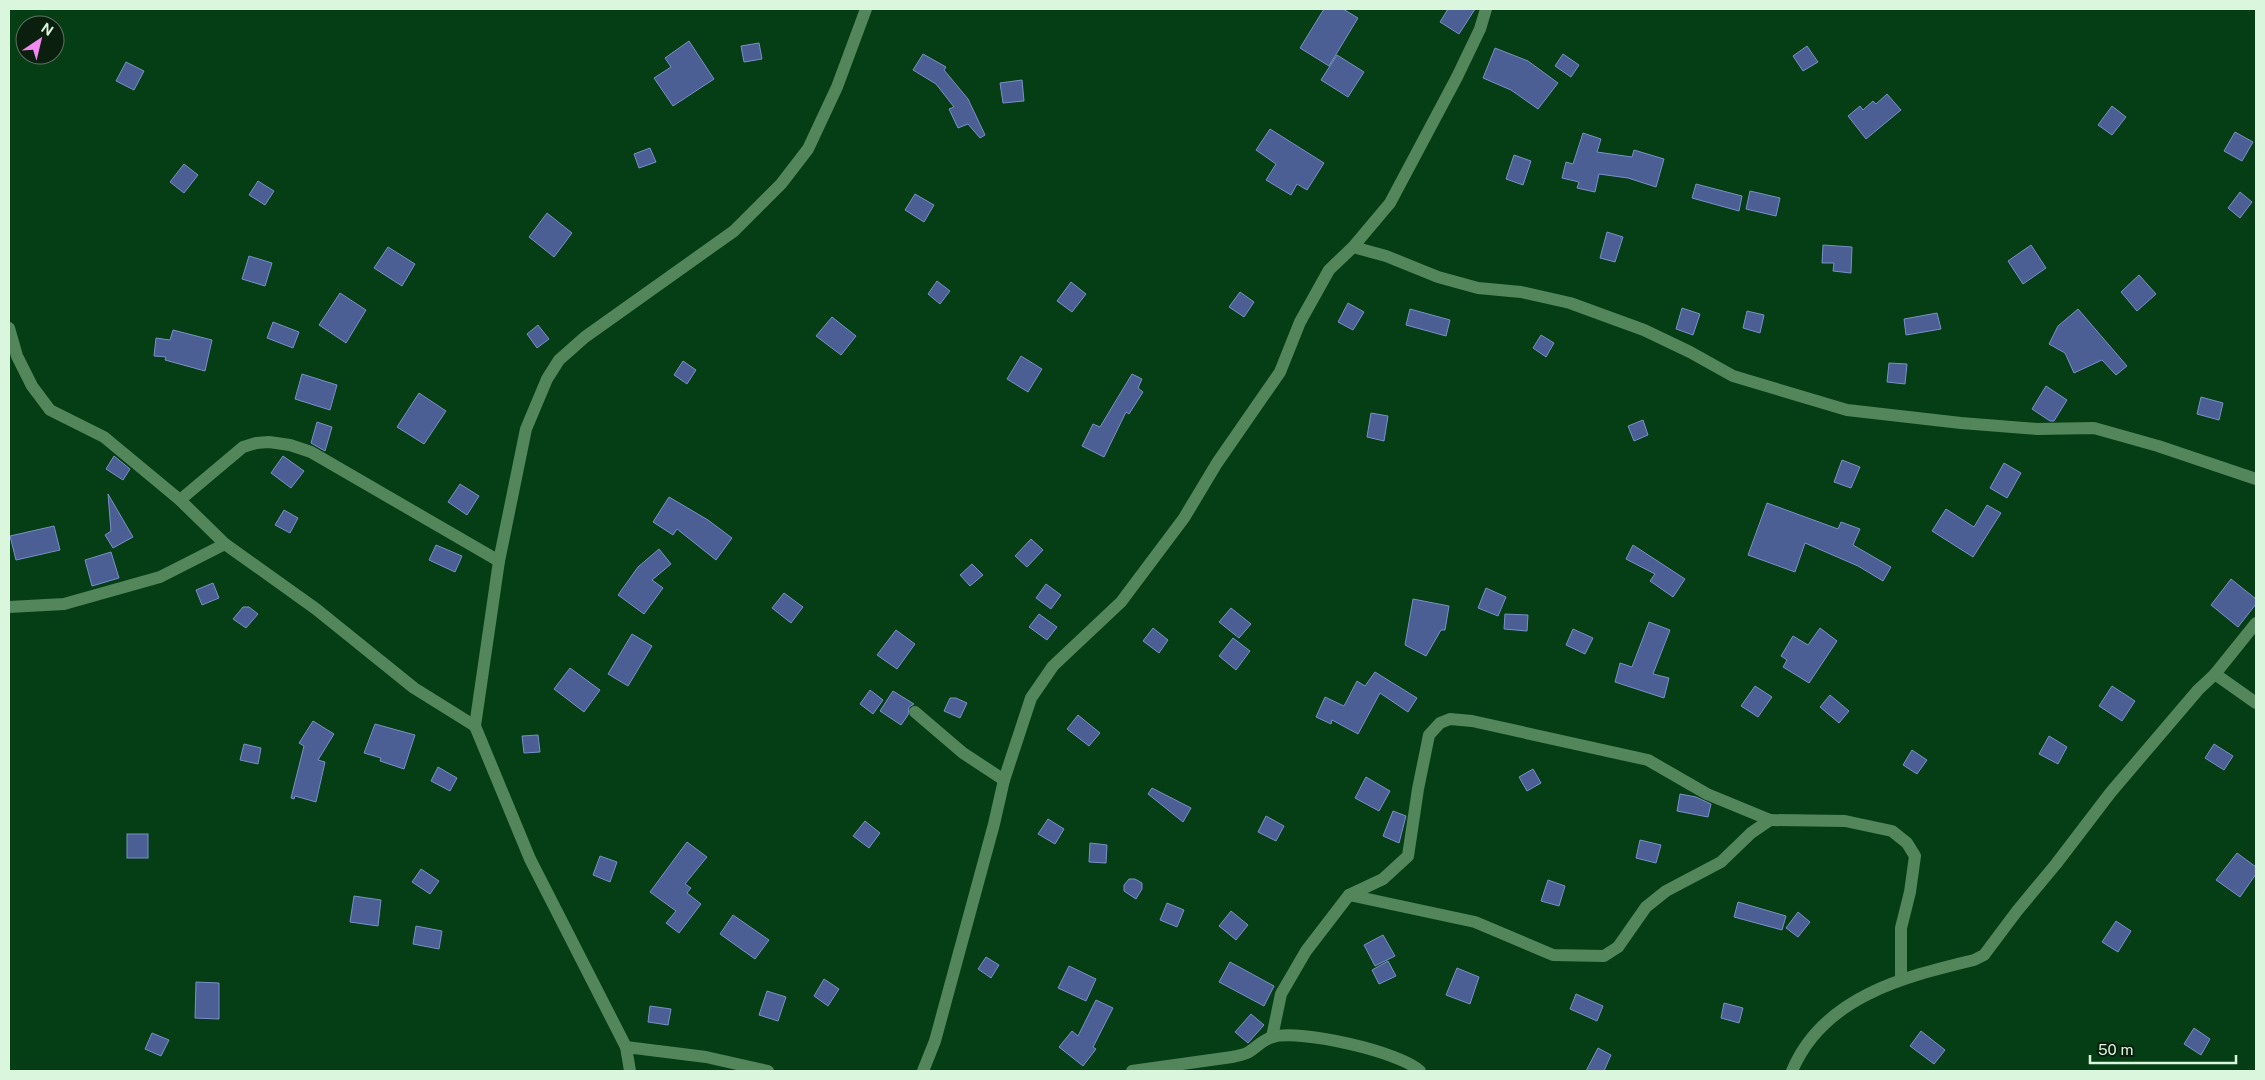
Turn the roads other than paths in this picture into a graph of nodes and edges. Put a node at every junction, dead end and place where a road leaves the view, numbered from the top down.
1 (866, 9) edge
2 (1486, 9) edge
3 (1353, 247) junction
4 (9, 328) edge
5 (2256, 479) edge
6 (180, 500) junction
7 (224, 544) junction
8 (499, 561) junction
9 (9, 608) edge
10 (2256, 623) edge
11 (2215, 674) junction
12 (2256, 703) edge
13 (915, 712) dead end
14 (475, 726) junction
15 (1004, 780) junction
16 (1770, 820) junction
17 (1349, 895) junction
18 (1901, 978) junction
19 (1272, 1037) junction
20 (626, 1048) junction
21 (630, 1071) edge
22 (768, 1071) edge
23 (923, 1071) edge
24 (1132, 1071) edge
25 (1420, 1071) edge
26 (1792, 1071) edge

1 - 8 street
2 - 3 street
3 - 5 street
3 - 15 street
4 - 6 street
6 - 7 street
6 - 8 street
7 - 9 street
7 - 14 street
8 - 14 street
10 - 11 street
11 - 12 street
11 - 18 street
13 - 15 street
14 - 20 street
15 - 23 street
16 - 17 street
16 - 17 street
16 - 18 street
17 - 19 street
18 - 26 street
19 - 24 street
19 - 25 street
20 - 21 street
20 - 22 street

